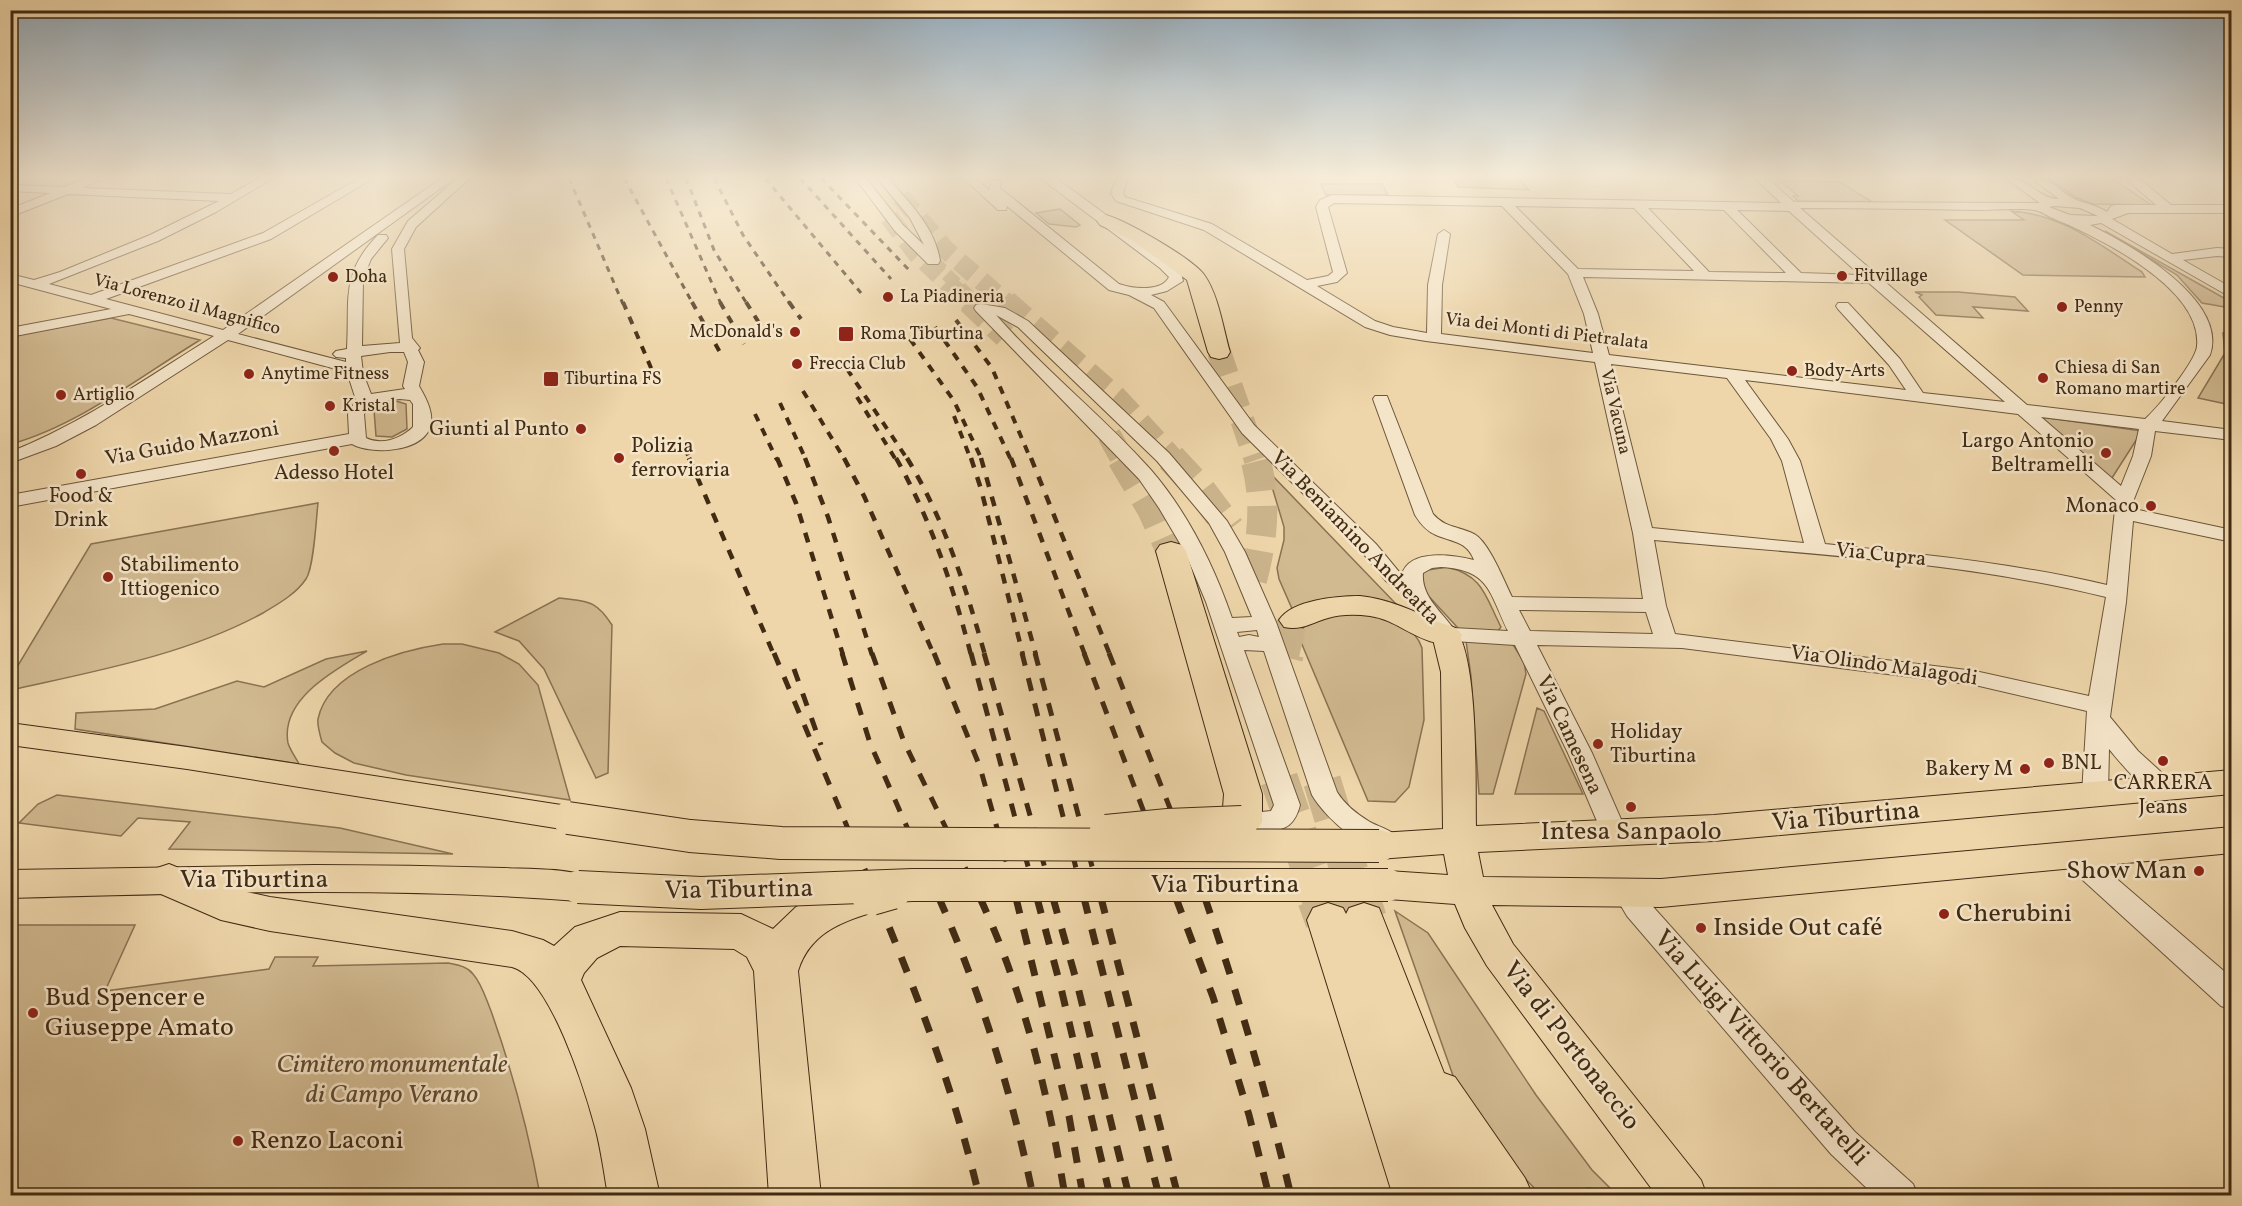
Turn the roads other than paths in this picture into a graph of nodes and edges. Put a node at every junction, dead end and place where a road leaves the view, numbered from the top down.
1 (162, 234) edge
2 (270, 234) edge
3 (370, 234) edge
4 (387, 234) edge
5 (405, 234) edge
6 (905, 234) edge
7 (925, 234) edge
8 (1037, 234) edge
9 (1123, 234) edge
10 (1135, 234) edge
11 (1220, 234) edge
12 (1329, 234) edge
13 (1444, 234) dead end
14 (1536, 234) edge
15 (1666, 234) edge
16 (1754, 234) edge
17 (1822, 234) edge
18 (2098, 234) edge
19 (2131, 234) edge
20 (2232, 253) edge
21 (2168, 258) junction
22 (386, 266) junction
23 (359, 268) junction
24 (1574, 273) junction
25 (1705, 275) junction
26 (10, 278) edge
27 (1798, 278) junction
28 (1872, 279) junction
29 (36, 285) junction
30 (1304, 285) junction
31 (10, 293) edge
32 (2232, 294) edge
33 (1161, 297) junction
34 (91, 300) junction
35 (1844, 306) dead end
36 (128, 310) junction
37 (10, 333) edge
38 (226, 335) junction
39 (1434, 338) junction
40 (412, 348) junction
41 (1219, 352) tunnel mouth
42 (1603, 358) junction
43 (354, 361) junction
44 (1732, 374) junction
45 (1090, 386) junction
46 (416, 396) junction
47 (1918, 397) junction
48 (1070, 399) junction
49 (1382, 399) dead end
50 (1104, 400) junction
51 (364, 404) junction
52 (2022, 410) junction
53 (2148, 425) junction
54 (2232, 435) edge
55 (357, 438) junction
56 (10, 458) edge
57 (10, 499) edge
58 (2124, 506) junction
59 (1438, 528) junction
60 (1643, 533) junction
61 (2232, 536) edge
62 (1369, 548) junction
63 (1816, 549) junction
64 (1171, 551) tunnel mouth
65 (1457, 563) junction
66 (1416, 567) junction
67 (1488, 572) junction
68 (1415, 594) junction
69 (2117, 594) junction
70 (1508, 609) junction
71 (1657, 611) junction
72 (1280, 621) junction
73 (1446, 635) junction
74 (1228, 636) junction
75 (1522, 638) junction
76 (1665, 640) junction
77 (1274, 646) junction
78 (2099, 713) junction
79 (10, 734) edge
80 (2232, 782) edge
81 (2163, 788) junction
82 (2095, 794) junction
83 (1242, 805) junction
84 (1614, 834) junction
85 (2232, 840) edge
86 (1460, 841) junction
87 (1385, 843) junction
88 (986, 845) junction
89 (2073, 856) junction
90 (169, 880) junction
91 (10, 884) edge
92 (892, 890) junction
93 (1468, 891) junction
94 (1628, 894) junction
95 (1360, 908) junction
96 (570, 963) junction
97 (776, 971) junction
98 (2232, 997) edge
99 (1412, 1056) junction
100 (634, 1196) edge
101 (795, 1196) edge
102 (1419, 1196) edge
103 (1465, 1196) edge
104 (1507, 1196) edge
105 (1685, 1196) edge
106 (1901, 1196) edge

1 - 29 street
2 - 34 street
3 - 38 street
4 - 23 street
5 - 22 street
6 - 7 street
8 - 33 street, Via Beniamino Andreatta
9 - 33 street
10 - 41 highway
11 - 30 street, Via dei Monti di Pietralata
12 - 30 street
13 - 39 street
14 - 24 street, Via Vacuna
15 - 25 street
16 - 27 street
17 - 28 street
18 - 53 street
19 - 21 street
20 - 21 street
21 - 32 street
22 - 23 street
22 - 40 street
23 - 43 street
24 - 25 street
24 - 42 street, Via Vacuna
25 - 27 street
26 - 29 street, Via Lorenzo il Magnifico
27 - 28 street
28 - 52 street
29 - 31 street
29 - 34 street, Via Lorenzo il Magnifico
30 - 39 street, Via dei Monti di Pietralata
33 - 62 street, Via Beniamino Andreatta
34 - 36 street, Via Lorenzo il Magnifico
35 - 47 street
36 - 37 street
36 - 38 street, Via Lorenzo il Magnifico
38 - 43 street, Via Lorenzo il Magnifico
38 - 56 street
39 - 42 street, Via dei Monti di Pietralata
40 - 43 street
40 - 46 street
42 - 44 street, Via dei Monti di Pietralata
42 - 60 street, Via Vacuna
43 - 51 street
44 - 47 street, Via dei Monti di Pietralata
44 - 63 street
45 - 48 street
45 - 48 street
45 - 50 street
46 - 51 street
46 - 55 street
47 - 52 street, Via dei Monti di Pietralata
48 - 50 street
48 - 74 street
49 - 59 street
50 - 72 street
51 - 55 street
52 - 53 street
52 - 58 street
53 - 54 street
53 - 58 street
55 - 57 street, Via Guido Mazzoni
58 - 61 street
58 - 69 street
59 - 65 street
59 - 67 street
60 - 63 street, Via Cupra
60 - 71 street, Via Vacuna
62 - 66 street
62 - 68 street, Via Beniamino Andreatta
63 - 69 street, Via Cupra
64 - 83 highway
65 - 66 street
65 - 67 street
66 - 68 street
67 - 70 street
68 - 73 street, Via Beniamino Andreatta
69 - 78 street
70 - 71 street
70 - 75 street, Via Camesena
71 - 76 street, Via Vacuna
72 - 73 highway
72 - 74 street
72 - 77 street
73 - 75 street, Via Olindo Malagodi
73 - 86 main road, Via Beniamino Andreatta
74 - 77 street
74 - 83 street
75 - 76 street, Via Olindo Malagodi
75 - 84 street, Via Camesena
76 - 78 street, Via Olindo Malagodi
77 - 87 street
78 - 81 street
78 - 82 street
79 - 88 main road, Via Tiburtina, bridge
80 - 81 main road, Via Tiburtina
81 - 82 main road, Via Tiburtina
82 - 84 main road, Via Tiburtina
83 - 88 main road, bridge
84 - 86 main road, Via Tiburtina
85 - 89 main road, Via Tiburtina
86 - 87 main road, Via Tiburtina
86 - 93 main road
87 - 88 main road, Via Tiburtina, bridge
89 - 94 main road, Via Tiburtina
89 - 98 street
90 - 91 main road, Via Tiburtina
90 - 92 main road, Via Tiburtina, bridge
90 - 96 highway
92 - 95 main road, Via Tiburtina, bridge
92 - 97 highway
93 - 94 main road, Via Tiburtina
93 - 95 main road, Via Tiburtina
93 - 105 main road, Via di Portonaccio
94 - 106 street, Via Luigi Vittorio Bertarelli
95 - 99 highway
95 - 102 highway
96 - 97 highway
96 - 100 highway
97 - 101 highway
99 - 103 highway
99 - 104 highway

